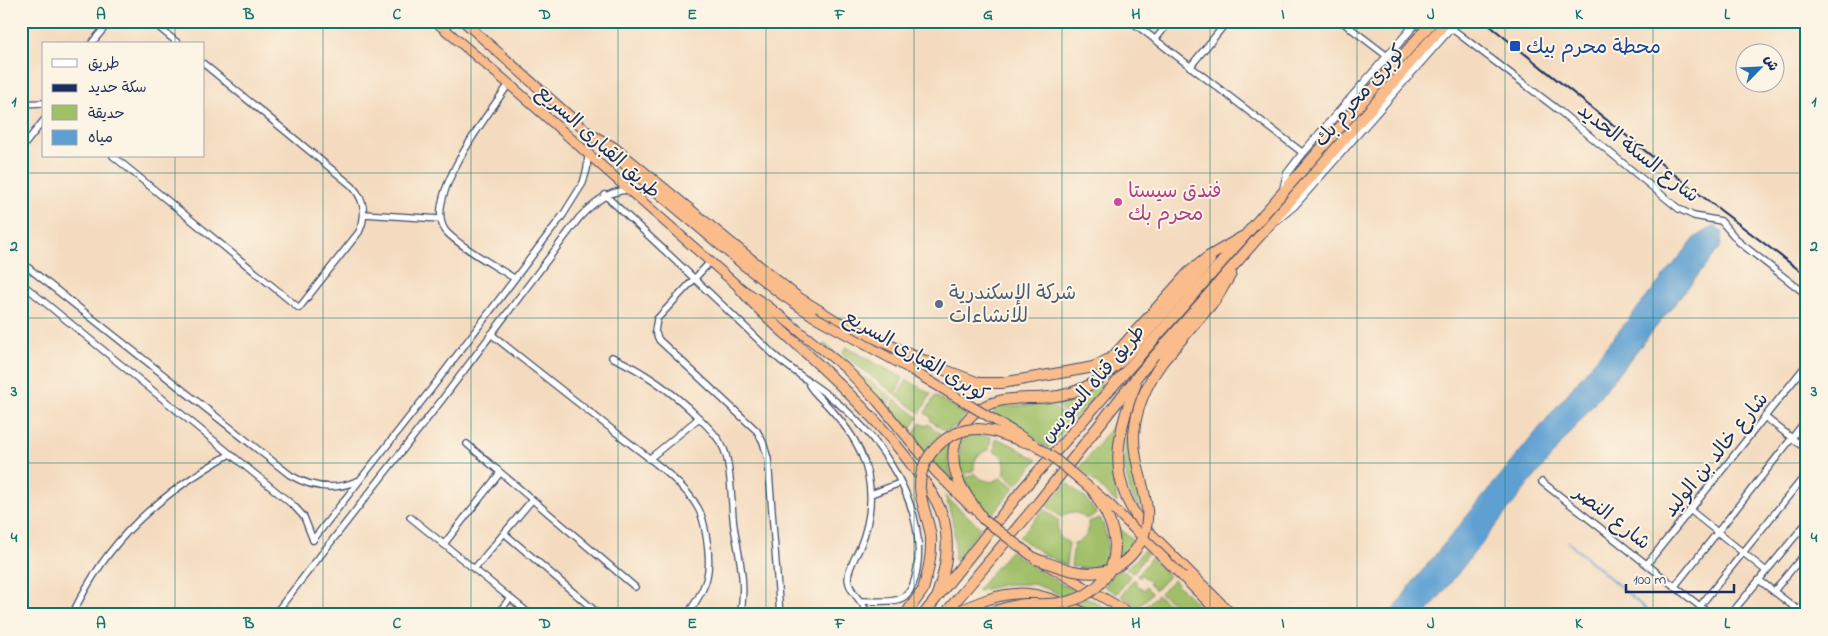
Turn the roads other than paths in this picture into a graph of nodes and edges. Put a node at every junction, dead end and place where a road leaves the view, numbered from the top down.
1 (110, 21) edge
2 (152, 21) edge
3 (435, 21) edge
4 (463, 21) edge
5 (1132, 21) edge
6 (1170, 21) edge
7 (1341, 21) edge
8 (1418, 21) edge
9 (1433, 21) edge
10 (1457, 21) edge
11 (1226, 23) dead end
12 (1449, 25) edge
13 (1155, 40) junction
14 (93, 42) edge
15 (178, 42) edge
16 (1387, 56) junction
17 (205, 65) edge
18 (1190, 66) junction
19 (509, 84) junction
20 (42, 102) edge
21 (21, 104) edge
22 (42, 123) edge
23 (588, 132) junction
24 (21, 149) edge
25 (588, 155) junction
26 (115, 158) edge
27 (1310, 161) junction
28 (627, 190) junction
29 (605, 196) junction
30 (364, 214) junction
31 (440, 219) junction
32 (1273, 221) junction
33 (1242, 238) junction
34 (1219, 250) junction
35 (21, 262) edge
36 (710, 262) junction
37 (1235, 264) junction
38 (514, 278) junction
39 (695, 279) junction
40 (21, 283) edge
41 (739, 287) junction
42 (1807, 295) edge
43 (491, 334) junction
44 (612, 357) dead end
45 (1807, 364) edge
46 (1140, 373) junction
47 (810, 384) junction
48 (1765, 417) junction
49 (699, 418) junction
50 (1807, 419) edge
51 (1792, 438) junction
52 (466, 444) dead end
53 (1034, 444) junction
54 (1807, 450) edge
55 (230, 454) junction
56 (649, 459) junction
57 (500, 473) junction
58 (1807, 473) edge
59 (359, 480) junction
60 (1542, 482) dead end
61 (900, 483) junction
62 (1092, 489) junction
63 (871, 494) junction
64 (532, 500) junction
65 (1690, 510) junction
66 (410, 517) dead end
67 (983, 519) junction
68 (1807, 522) edge
69 (1718, 532) junction
70 (504, 533) junction
71 (444, 544) junction
72 (1807, 551) edge
73 (1742, 552) junction
74 (1036, 559) junction
75 (1647, 564) junction
76 (474, 569) junction
77 (1766, 571) junction
78 (1760, 580) junction
79 (1675, 586) junction
80 (634, 587) dead end
81 (1774, 591) junction
82 (510, 598) junction
83 (1807, 600) edge
84 (861, 601) junction
85 (932, 604) junction
86 (1700, 606) junction
87 (1796, 612) edge
88 (72, 615) edge
89 (274, 615) edge
90 (496, 615) edge
91 (531, 615) edge
92 (600, 615) edge
93 (687, 615) edge
94 (740, 615) edge
95 (780, 615) edge
96 (868, 615) edge
97 (906, 615) edge
98 (923, 615) edge
99 (944, 615) edge
100 (950, 615) edge
101 (985, 615) edge
102 (1009, 615) edge
103 (1081, 615) edge
104 (1088, 615) edge
105 (1133, 615) edge
106 (1222, 615) edge
107 (1232, 615) edge
108 (1711, 615) edge
109 (1730, 615) edge

1 - 14 street
2 - 15 street
3 - 19 highway, طريق القبارى السريع
4 - 23 highway, طريق القبارى السريع
5 - 13 street
6 - 13 street
7 - 16 street
8 - 16 street, طريق قناه السويس
9 - 27 highway, كوبرى محرم بك
10 - 12 street, طريق قناه السويس
11 - 18 street
12 - 27 highway, كوبرى محرم بك
12 - 32 street, طريق قناه السويس
12 - 42 street, شارع السكة الحديد
13 - 18 street
16 - 27 street, طريق قناه السويس
17 - 30 street
18 - 27 street
19 - 25 highway, طريق القبارى السريع
19 - 31 street
20 - 21 street
22 - 24 street
23 - 34 highway
23 - 53 highway, كوبرى القبارى السريع, bridge
25 - 28 highway, طريق القبارى السريع
25 - 38 street
26 - 30 street
27 - 32 highway, طريق قناه السويس
27 - 33 highway, طريق قناه السويس
28 - 29 street
28 - 36 highway, طريق القبارى السريع
29 - 39 street
29 - 43 street
30 - 31 street
31 - 38 street
32 - 37 highway, طريق قناه السويس
33 - 34 highway
33 - 85 highway, طريق قناه السويس
34 - 67 highway, bridge
35 - 59 street
36 - 39 street
36 - 41 highway, طريق القبارى السريع
37 - 46 highway, طريق قناه السويس
37 - 74 highway, bridge
38 - 59 street
39 - 47 street
39 - 95 street
40 - 55 street
41 - 67 highway, كوبرى القبارى السريع
41 - 85 highway
43 - 56 street
43 - 89 street
44 - 49 street
45 - 48 street, شارع خالد بن الوليد
46 - 99 highway, طريق قناه السويس
46 - 107 highway
47 - 61 street
47 - 63 street
48 - 51 street
48 - 65 street, شارع خالد بن الوليد
49 - 56 street
49 - 94 street
50 - 51 street
51 - 54 street
51 - 69 street
52 - 57 street
53 - 62 highway, كوبرى القبارى السريع, bridge
53 - 97 highway, bridge
55 - 59 street
55 - 88 street
56 - 93 street
57 - 64 street
57 - 71 street
58 - 73 street
60 - 75 street, شارع النصر
61 - 63 street
61 - 84 street
62 - 101 highway, bridge
62 - 106 highway, كوبرى القبارى السريع, bridge
63 - 84 street
64 - 70 street
64 - 80 street
65 - 69 street
65 - 75 street, شارع خالد بن الوليد
66 - 71 street
67 - 74 highway, كوبرى القبارى السريع, bridge
68 - 77 street
69 - 73 street
69 - 79 street
70 - 76 street
70 - 92 street
71 - 76 street
72 - 81 street
73 - 77 street
73 - 86 street
74 - 105 highway, كوبرى القبارى السريع, bridge
75 - 79 street, شارع النصر
76 - 82 street
77 - 78 street
78 - 81 street
78 - 109 street
79 - 86 street, شارع النصر
81 - 87 street
82 - 90 street
82 - 91 street
83 - 87 street
84 - 96 street
85 - 98 highway, طريق قناه السويس
86 - 108 street, شارع النصر
100 - 104 highway
102 - 103 street

